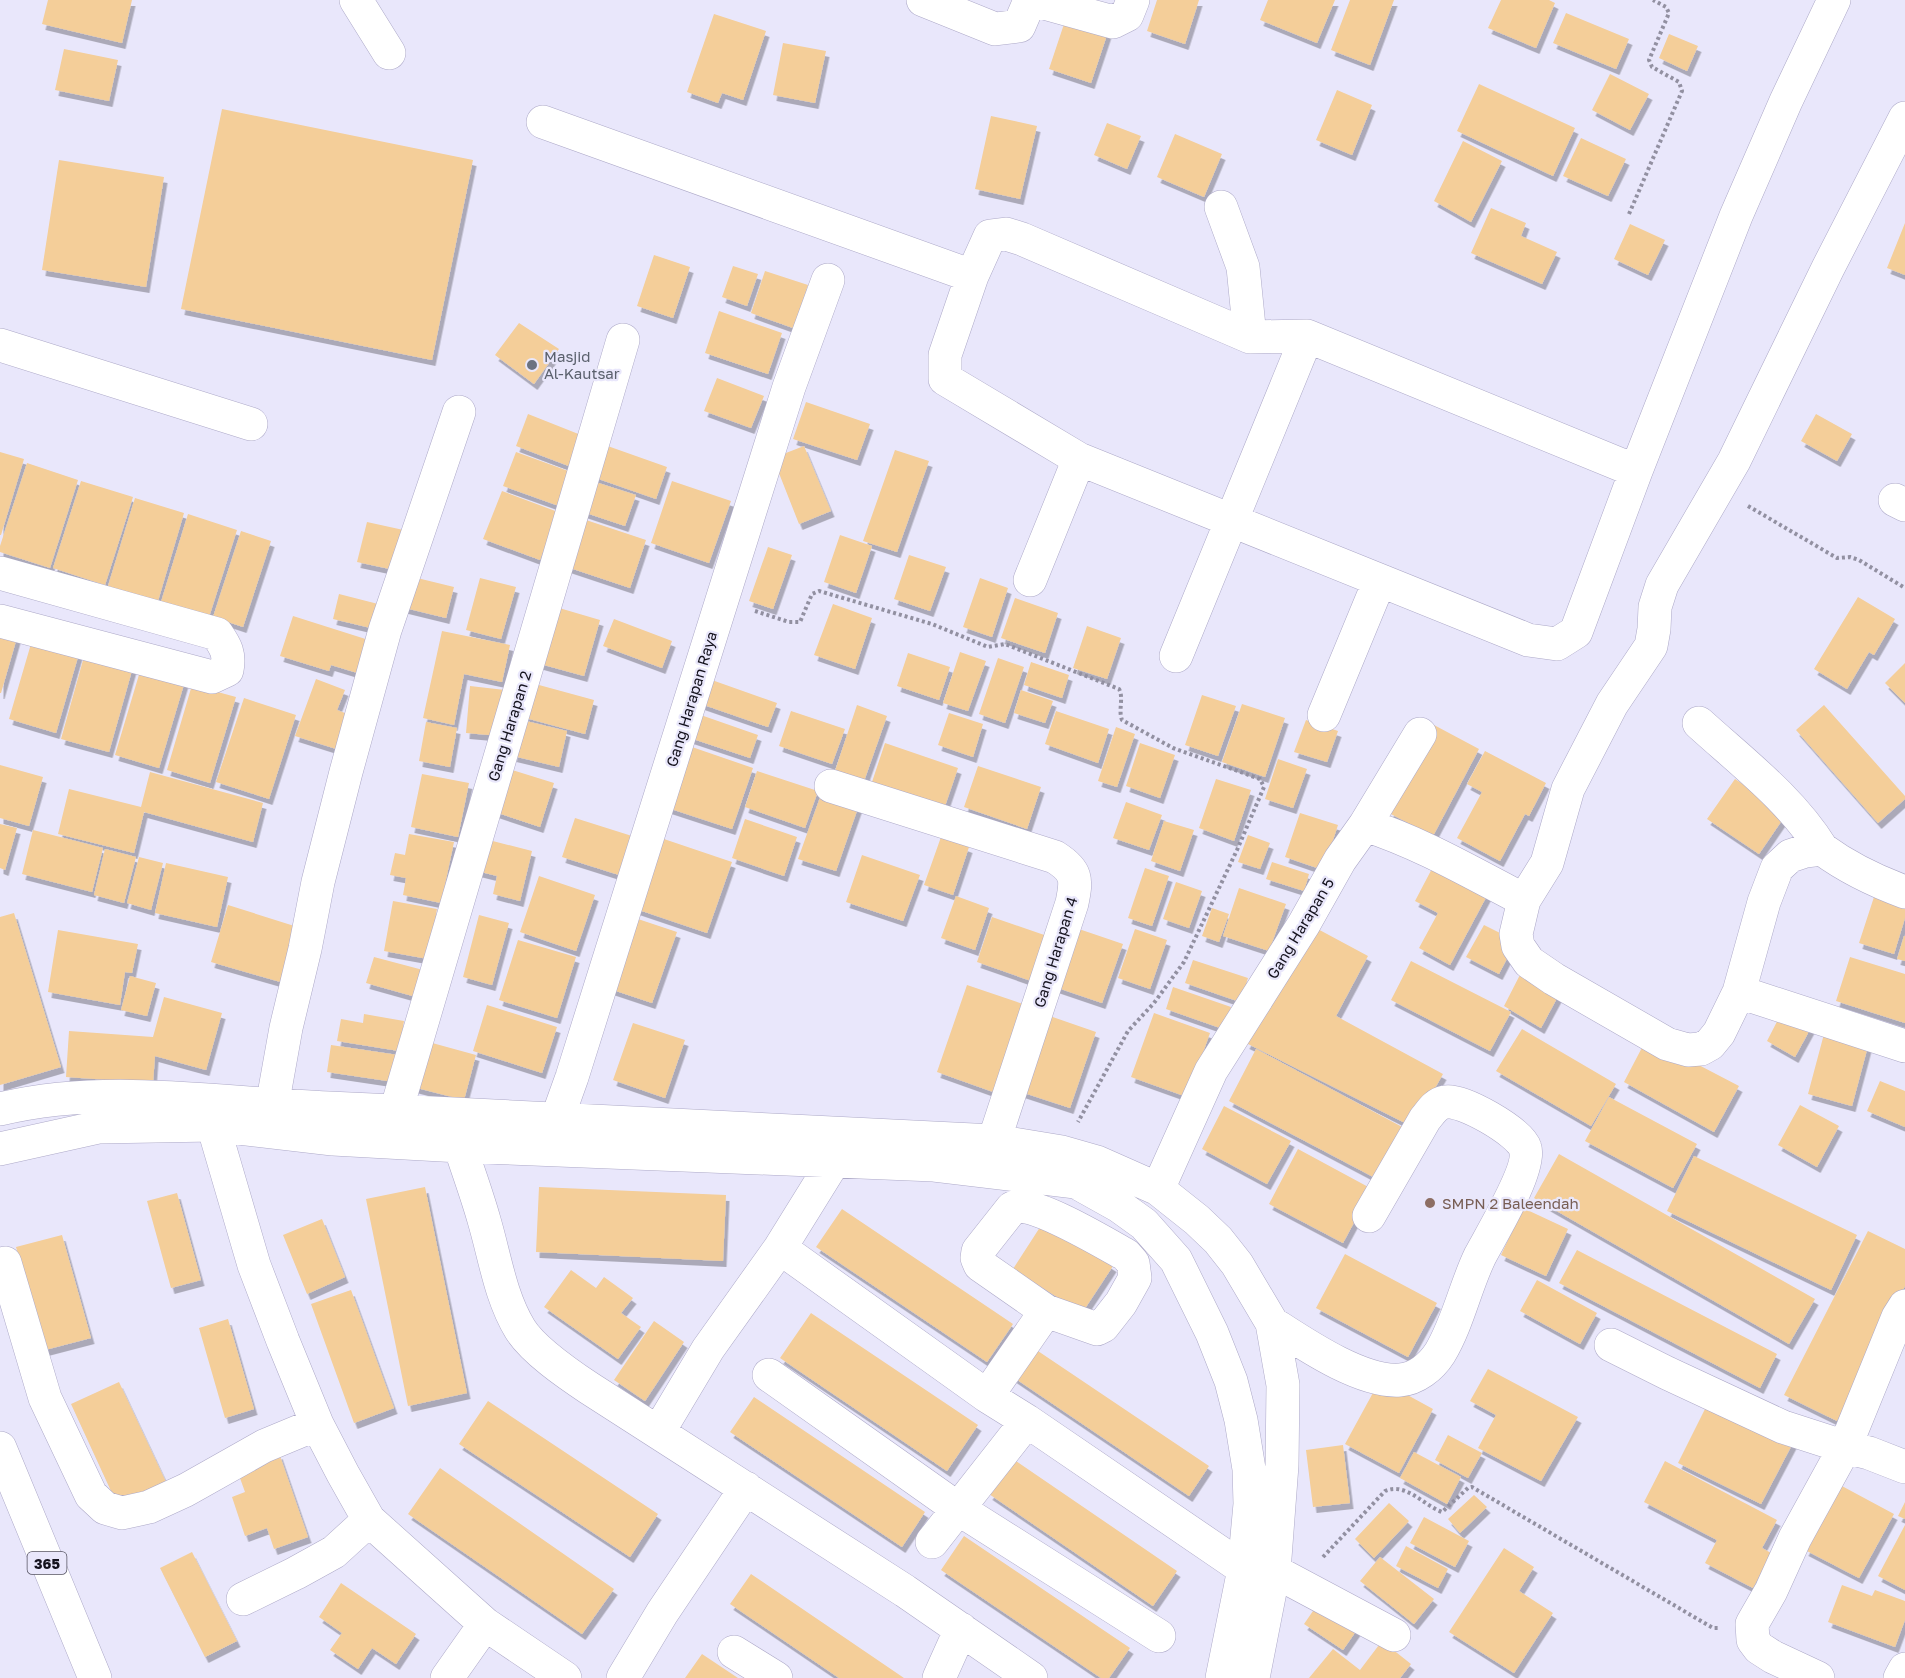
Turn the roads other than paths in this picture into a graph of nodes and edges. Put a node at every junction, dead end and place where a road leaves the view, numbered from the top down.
1 (356, 0) edge
2 (924, 0) edge
3 (1133, 0) edge
4 (1834, 0) edge
5 (389, 53) dead end
6 (1905, 118) edge
7 (543, 122) dead end
8 (1221, 207) dead end
9 (972, 276) junction
10 (828, 280) dead end
11 (1307, 336) junction
12 (1250, 337) junction
13 (623, 340) dead end
14 (0, 345) edge
15 (459, 412) dead end
16 (251, 424) dead end
17 (1079, 459) junction
18 (1636, 471) junction
19 (1231, 521) junction
20 (0, 573) edge
21 (1030, 580) dead end
22 (1379, 582) junction
23 (74, 593) junction
24 (0, 621) edge
25 (61, 638) junction
26 (1176, 656) dead end
27 (1324, 715) dead end
28 (1699, 723) dead end
29 (1420, 734) dead end
30 (831, 786) dead end
31 (1365, 825) junction
32 (1822, 849) junction
33 (1905, 892) edge
34 (1524, 900) junction
35 (1739, 992) junction
36 (1905, 1046) edge
37 (272, 1106) junction
38 (0, 1109) edge
39 (396, 1111) junction
40 (557, 1119) junction
41 (213, 1125) junction
42 (994, 1141) junction
43 (460, 1146) junction
44 (0, 1149) edge
45 (834, 1161) junction
46 (1158, 1189) junction
47 (1369, 1216) dead end
48 (780, 1248) junction
49 (5, 1263) dead end
50 (1905, 1306) edge
51 (1046, 1311) junction
52 (1272, 1323) junction
53 (1611, 1345) dead end
54 (769, 1375) dead end
55 (987, 1396) junction
56 (1027, 1421) junction
57 (317, 1424) junction
58 (659, 1431) junction
59 (0, 1448) edge
60 (1845, 1448) junction
61 (1905, 1467) edge
62 (746, 1488) junction
63 (957, 1508) junction
64 (369, 1520) junction
65 (932, 1542) dead end
66 (1272, 1575) junction
67 (243, 1599) dead end
68 (485, 1624) junction
69 (961, 1629) junction
70 (1394, 1635) dead end
71 (1159, 1636) dead end
72 (734, 1652) dead end
73 (1905, 1669) edge
74 (95, 1678) edge
75 (447, 1678) edge
76 (565, 1678) edge
77 (623, 1678) edge
78 (776, 1678) edge
79 (939, 1678) edge
80 (1031, 1678) edge
81 (1222, 1678) edge
82 (1253, 1678) edge
83 (1818, 1678) edge
84 (1900, 1678) edge

1 - 5 street
2 - 3 street
4 - 18 street
6 - 34 street
7 - 9 street
8 - 12 street
9 - 12 street
9 - 17 street
10 - 40 street, Gang Harapan Raya
11 - 12 street
11 - 18 street
11 - 19 street
13 - 39 street, Gang Harapan 2
14 - 16 street
15 - 37 street
17 - 19 street
17 - 21 street
18 - 22 street
19 - 22 street
19 - 26 street
20 - 23 street
22 - 27 street
23 - 25 street
23 - 25 street
24 - 25 street
28 - 32 street
29 - 31 street, Gang Harapan 5
30 - 42 street, Gang Harapan 4
31 - 34 street
31 - 46 street, Gang Harapan 5
32 - 33 street
32 - 35 street
34 - 35 street
35 - 36 street
37 - 38 street
37 - 39 street
39 - 40 street
40 - 42 street
41 - 43 street
41 - 44 street
41 - 57 street
42 - 46 street
43 - 45 street
43 - 58 street
45 - 48 street
45 - 66 street
46 - 52 street
47 - 52 street
48 - 55 street
48 - 58 street
49 - 57 street
50 - 60 street
51 - 51 street
51 - 55 street
52 - 66 street
53 - 60 street
54 - 63 street
55 - 56 street
56 - 63 street
56 - 66 street
57 - 64 street
58 - 62 street
59 - 74 street, 365
60 - 61 street
60 - 83 street
62 - 69 street
62 - 77 street
63 - 65 street
63 - 71 street
64 - 67 street
64 - 68 street
66 - 70 street
66 - 81 street
66 - 82 street
68 - 75 street
68 - 76 street
69 - 79 street
69 - 80 street
72 - 78 street
73 - 84 street

